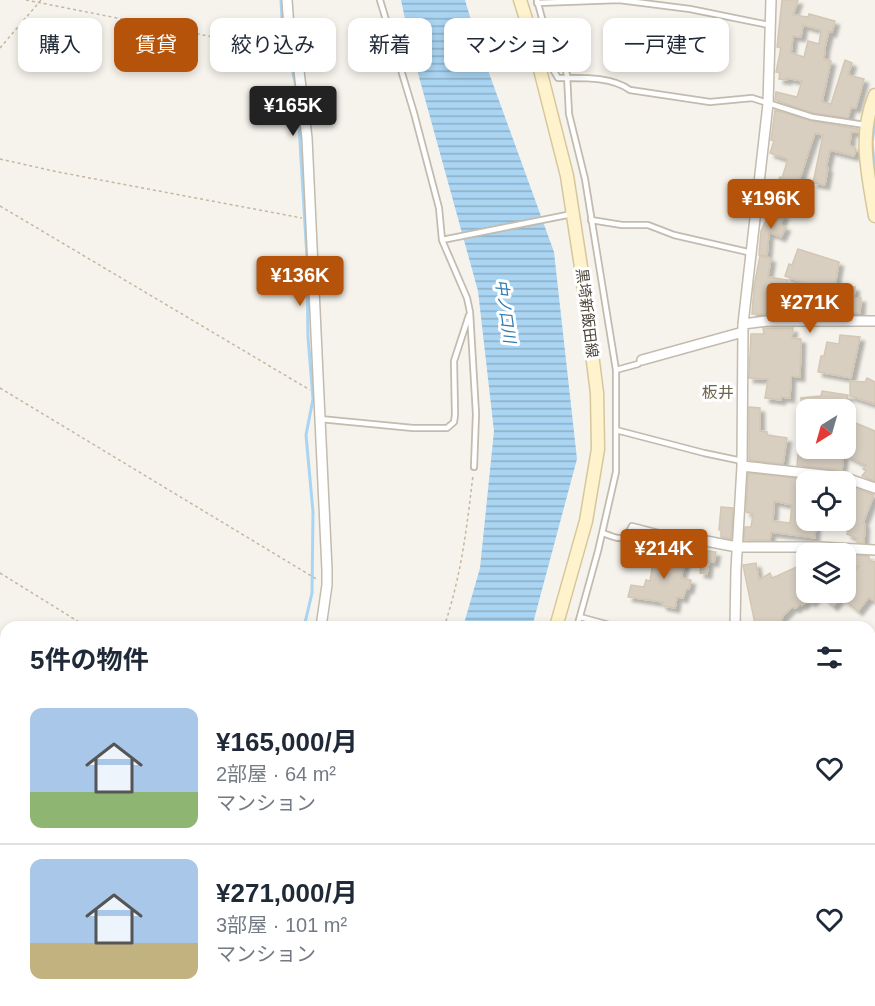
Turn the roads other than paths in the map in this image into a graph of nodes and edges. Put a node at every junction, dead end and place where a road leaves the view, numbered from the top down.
1 (288, 0) edge
2 (380, 0) edge
3 (520, 0) edge
4 (771, 0) edge
5 (537, 1) edge
6 (526, 18) edge
7 (770, 26) junction
8 (540, 72) edge
9 (555, 72) edge
10 (567, 78) junction
11 (875, 95) edge
12 (768, 104) junction
13 (865, 125) junction
14 (571, 215) junction
15 (875, 216) edge
16 (591, 220) junction
17 (445, 239) junction
18 (752, 253) junction
19 (470, 312) junction
20 (875, 321) edge
21 (743, 328) junction
22 (642, 360) joint
23 (616, 370) junction
24 (320, 419) junction
25 (616, 430) junction
26 (742, 463) junction
27 (474, 467) road end
28 (875, 488) edge
29 (603, 533) junction
30 (675, 535) joint
31 (737, 547) junction
32 (875, 550) edge
33 (580, 617) junction
34 (322, 621) edge
35 (558, 621) edge
36 (579, 621) edge
37 (595, 621) edge
38 (735, 621) edge

1 - 24 street
2 - 17 lane
3 - 6 main road, 黒埼新飯田線
4 - 7 street
5 - 7 lane
5 - 10 lane
7 - 12 street
8 - 14 main road, 黒埼新飯田線
9 - 10 lane
10 - 12 lane
10 - 16 lane
11 - 13 main road
12 - 13 lane
12 - 18 street
13 - 15 main road
14 - 17 lane
14 - 35 main road, 黒埼新飯田線
16 - 18 lane
16 - 23 lane
17 - 19 lane
18 - 21 street
19 - 24 lane
19 - 27 lane
20 - 21 street
21 - 22 street
21 - 26 street
22 - 23 lane
23 - 25 lane
24 - 34 street
25 - 26 lane
25 - 29 lane
26 - 28 street
26 - 31 street
29 - 30 lane
29 - 33 lane
30 - 31 street
31 - 32 street
31 - 38 street
33 - 36 lane
33 - 37 lane

